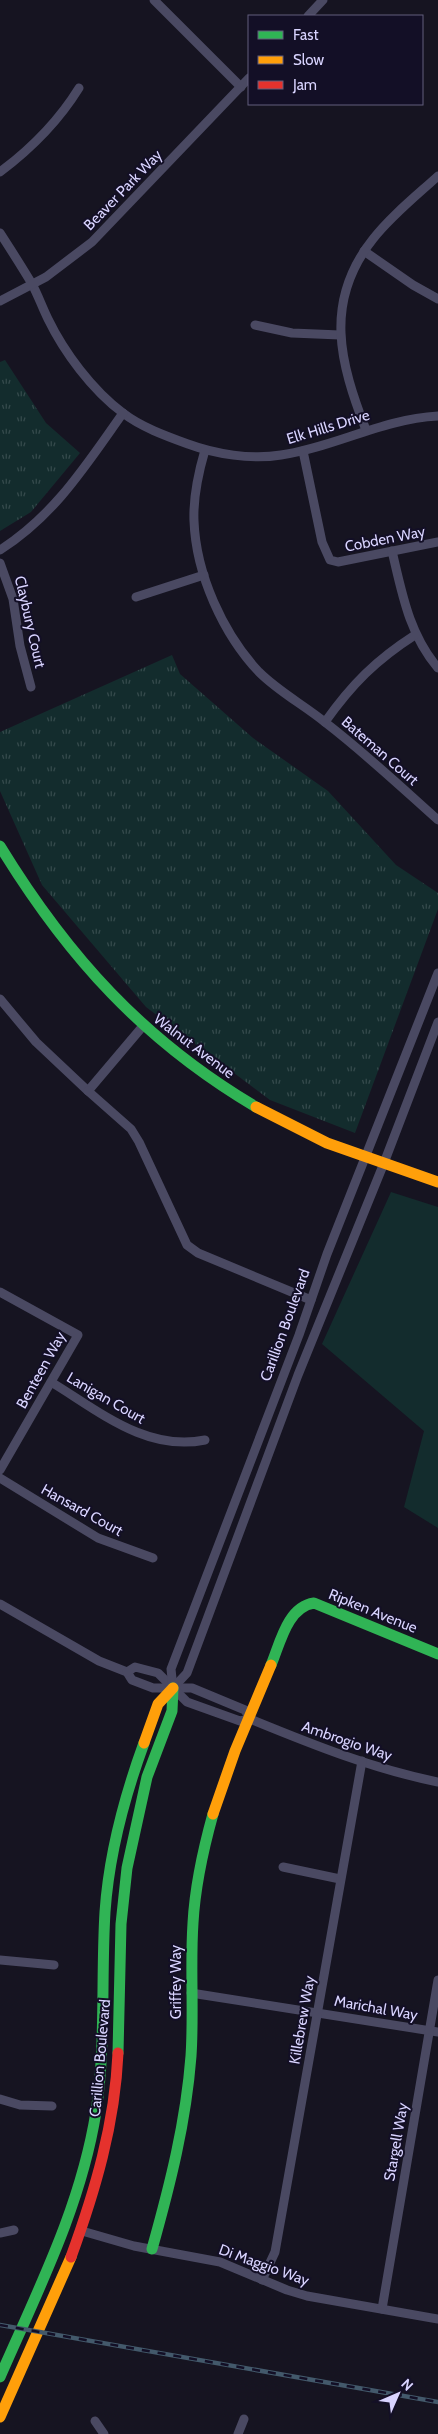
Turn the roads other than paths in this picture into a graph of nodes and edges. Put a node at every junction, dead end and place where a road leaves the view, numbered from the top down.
1 (154, 0) edge
2 (324, 0) edge
3 (309, 15) edge
4 (248, 79) edge
5 (241, 87) junction
6 (78, 88) dead end
7 (0, 172) edge
8 (438, 176) edge
9 (0, 233) edge
10 (364, 251) junction
11 (32, 284) junction
12 (438, 299) edge
13 (0, 302) edge
14 (255, 324) dead end
15 (340, 335) junction
16 (123, 413) junction
17 (438, 416) edge
18 (366, 430) junction
19 (205, 450) junction
20 (303, 451) junction
21 (438, 542) edge
22 (0, 550) edge
23 (392, 551) junction
24 (0, 563) edge
25 (204, 575) junction
26 (136, 597) dead end
27 (415, 635) junction
28 (438, 668) edge
29 (31, 687) dead end
30 (325, 722) junction
31 (438, 820) edge
32 (0, 846) edge
33 (438, 973) edge
34 (0, 999) edge
35 (438, 1022) edge
36 (143, 1026) junction
37 (88, 1091) junction
38 (364, 1156) junction
39 (384, 1163) junction
40 (438, 1182) edge
41 (0, 1292) edge
42 (311, 1300) junction
43 (51, 1382) junction
44 (205, 1440) dead end
45 (0, 1470) edge
46 (0, 1478) edge
47 (153, 1558) dead end
48 (0, 1604) edge
49 (438, 1654) edge
50 (127, 1672) junction
51 (174, 1688) junction
52 (250, 1719) junction
53 (362, 1761) junction
54 (438, 1782) edge
55 (283, 1868) dead end
56 (340, 1879) junction
57 (0, 1960) edge
58 (54, 1965) dead end
59 (438, 1980) edge
60 (191, 1992) junction
61 (318, 2012) junction
62 (433, 2031) edge
63 (0, 2099) edge
64 (52, 2106) dead end
65 (14, 2230) dead end
66 (82, 2231) junction
67 (0, 2233) edge
68 (152, 2249) junction
69 (262, 2280) junction
70 (382, 2309) junction
71 (438, 2319) edge
72 (0, 2377) edge
73 (0, 2417) edge
74 (244, 2419) dead end
75 (95, 2421) dead end
76 (104, 2434) edge
77 (238, 2434) edge

1 - 5 street
2 - 3 street
4 - 5 street, Beaver Park Way
5 - 11 street, Beaver Park Way
6 - 7 street
8 - 10 street
9 - 11 street, Elk Hills Drive
10 - 12 street
10 - 15 street
11 - 13 street, Beaver Park Way
11 - 16 street, Elk Hills Drive
14 - 15 street
15 - 18 street
16 - 19 street, Elk Hills Drive
16 - 22 street
17 - 18 street, Elk Hills Drive
18 - 20 street, Elk Hills Drive
19 - 20 street, Elk Hills Drive
19 - 25 street, Bateman Court
20 - 23 street, Cobden Way
21 - 23 street, Cobden Way
23 - 27 street
24 - 29 street, Claybury Court
25 - 26 street
25 - 30 street, Bateman Court
27 - 28 street
27 - 30 street
30 - 31 street, Bateman Court
32 - 36 street, Walnut Avenue
33 - 38 street, Carillion Boulevard
34 - 37 street
35 - 39 street, Carillion Boulevard
36 - 37 street
36 - 38 street, Walnut Avenue
37 - 42 street
38 - 39 street, Walnut Avenue
38 - 42 street, Carillion Boulevard
39 - 40 street, Walnut Avenue
39 - 51 street, Carillion Boulevard
41 - 43 street, Benteen Way
42 - 51 street, Carillion Boulevard
43 - 44 street, Lanigan Court
43 - 45 street, Benteen Way
46 - 47 street, Hansard Court
48 - 50 street
49 - 52 street, Ripken Avenue
50 - 51 street
50 - 51 street
51 - 52 street, Ambrogio Way
51 - 52 street, Ambrogio Way
51 - 66 street, Carillion Boulevard
51 - 72 street, Carillion Boulevard
52 - 53 street, Ambrogio Way
52 - 60 street, Griffey Way
53 - 54 street, Ambrogio Way
53 - 56 street, Killebrew Way
55 - 56 street
56 - 61 street, Killebrew Way
57 - 58 street
59 - 62 street, Stargell Way
60 - 61 street, Marichal Way
60 - 68 street, Griffey Way
61 - 62 street, Marichal Way
61 - 69 street, Killebrew Way
62 - 70 street, Stargell Way
63 - 64 street
65 - 67 street
66 - 68 street, Di Maggio Way
66 - 73 street, Carillion Boulevard
68 - 69 street, Di Maggio Way
69 - 70 street, Di Maggio Way
70 - 71 street, Di Maggio Way
74 - 77 street
75 - 76 street

